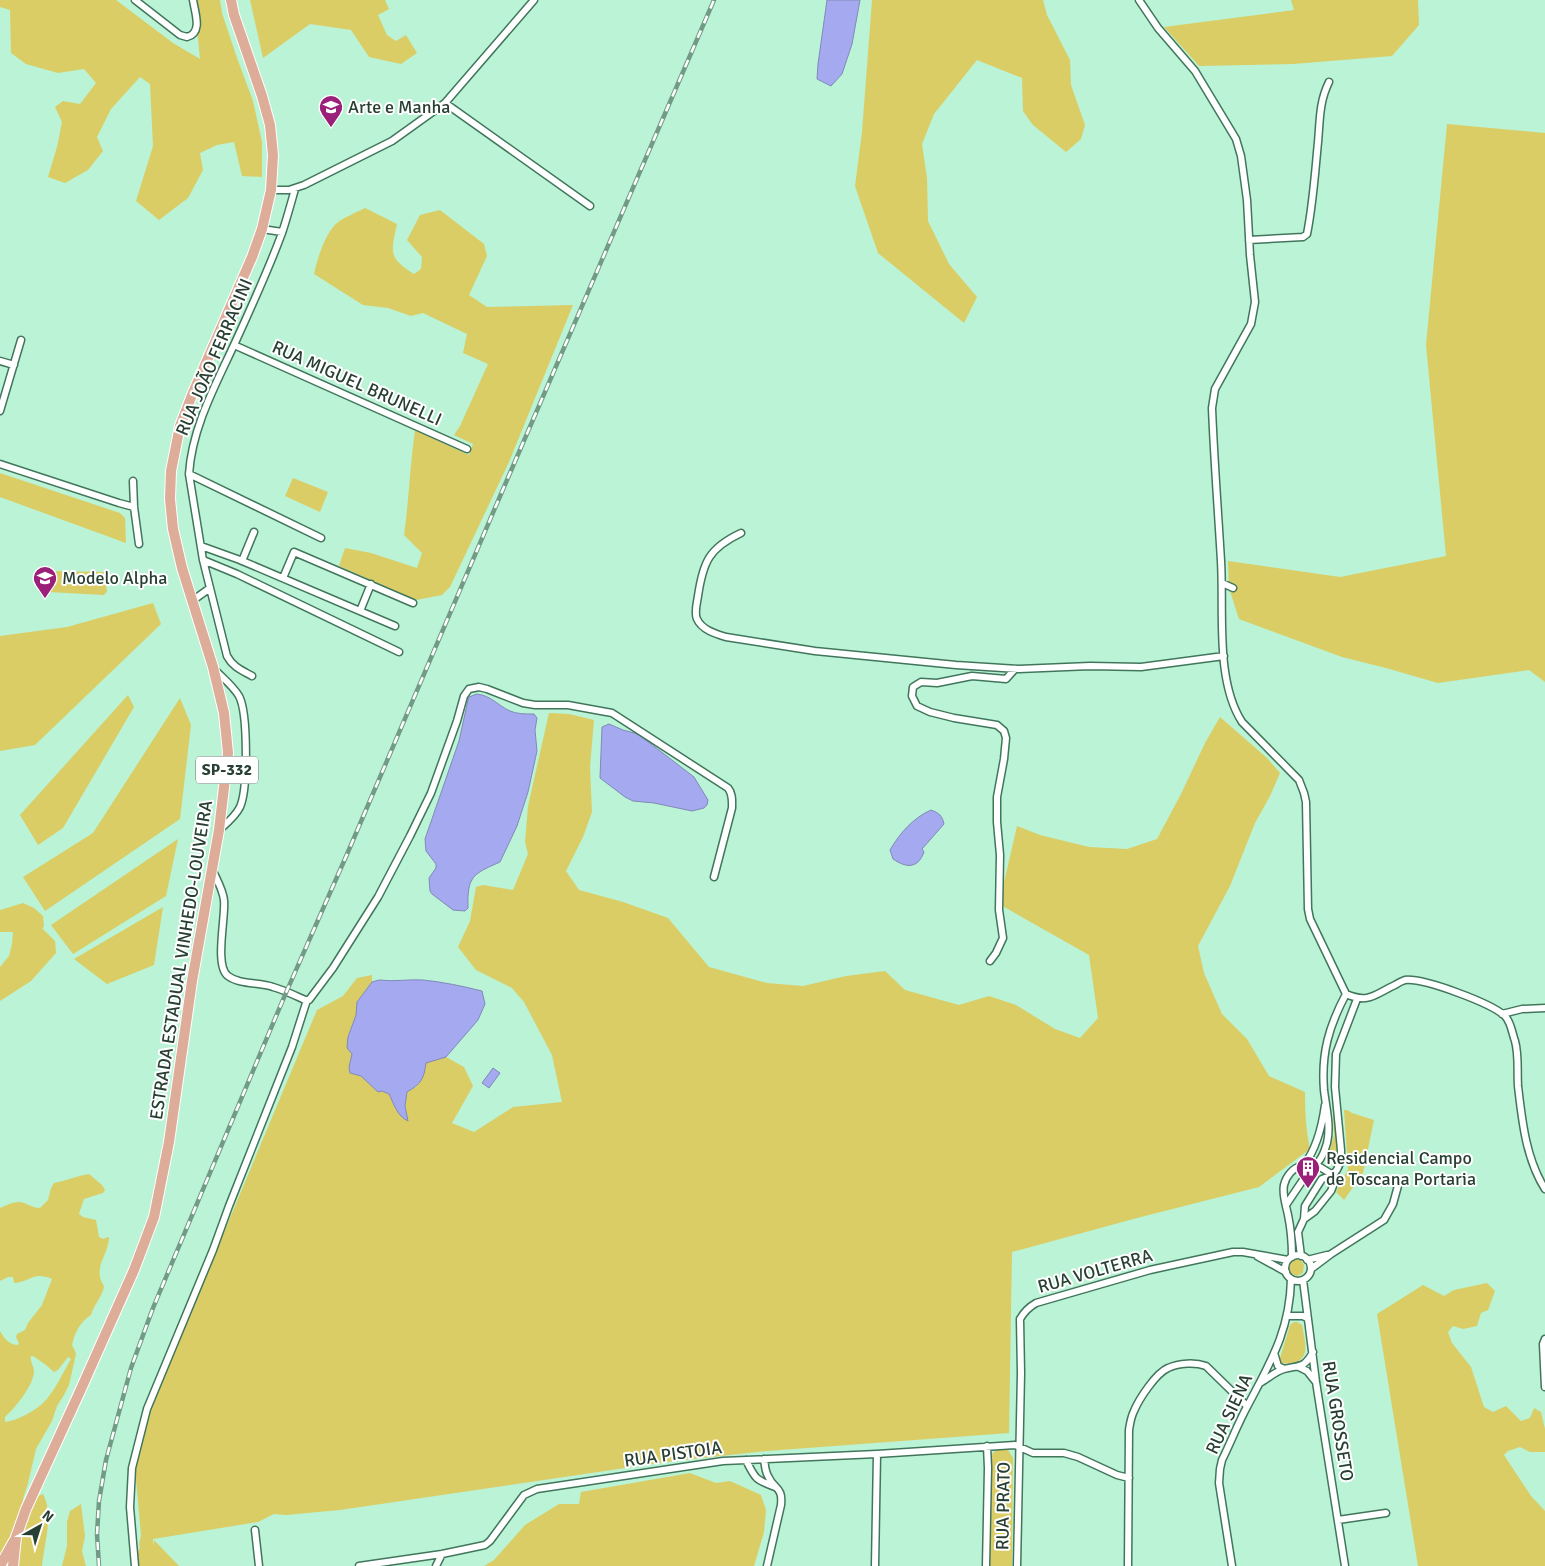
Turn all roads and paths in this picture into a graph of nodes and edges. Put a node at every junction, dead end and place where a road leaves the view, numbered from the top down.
1 (135, 0) edge
2 (193, 0) edge
3 (231, 0) edge
4 (534, 0) edge
5 (1138, 0) edge
6 (1329, 82) dead end
7 (445, 103) junction
8 (295, 189) junction
9 (271, 190) junction
10 (590, 206) dead end
11 (262, 229) junction
12 (282, 232) junction
13 (1250, 240) junction
14 (21, 340) dead end
15 (234, 345) junction
16 (0, 361) edge
17 (14, 365) junction
18 (0, 411) edge
19 (467, 449) dead end
20 (0, 464) edge
21 (189, 474) junction
22 (133, 481) dead end
23 (134, 507) junction
24 (254, 532) dead end
25 (741, 533) dead end
26 (321, 538) dead end
27 (139, 544) dead end
28 (201, 546) junction
29 (203, 560) junction
30 (242, 561) junction
31 (283, 578) junction
32 (1222, 583) junction
33 (371, 584) junction
34 (210, 588) junction
35 (1233, 588) dead end
36 (192, 601) junction
37 (413, 603) dead end
38 (360, 611) junction
39 (394, 626) dead end
40 (399, 652) dead end
41 (1224, 656) junction
42 (213, 667) junction
43 (1015, 669) junction
44 (252, 676) dead end
45 (219, 830) junction
46 (212, 870) junction
47 (714, 877) dead end
48 (990, 961) dead end
49 (1346, 994) junction
50 (1357, 999) junction
51 (307, 1000) junction
52 (1545, 1008) edge
53 (1502, 1014) junction
54 (1325, 1050) junction
55 (1336, 1054) junction
56 (1324, 1087) junction
57 (1335, 1087) junction
58 (1325, 1099) junction
59 (1315, 1164) junction
60 (1304, 1165) junction
61 (1333, 1175) junction
62 (1398, 1182) dead end
63 (1545, 1189) edge
64 (1286, 1205) junction
65 (1304, 1219) junction
66 (1251, 1253) junction
67 (1331, 1254) junction
68 (1301, 1256) junction
69 (1290, 1258) junction
70 (1308, 1260) junction
71 (1311, 1269) junction
72 (1286, 1272) junction
73 (1291, 1279) junction
74 (1303, 1280) junction
75 (1287, 1316) junction
76 (1307, 1318) junction
77 (1545, 1339) edge
78 (1312, 1352) junction
79 (1274, 1353) junction
80 (1299, 1367) junction
81 (1284, 1369) junction
82 (1316, 1382) junction
83 (1260, 1384) junction
84 (1545, 1387) edge
85 (1247, 1406) junction
86 (987, 1446) junction
87 (1020, 1447) junction
88 (877, 1454) junction
89 (764, 1459) junction
90 (746, 1460) junction
91 (1129, 1478) junction
92 (776, 1487) junction
93 (1386, 1513) dead end
94 (1338, 1520) junction
95 (255, 1530) dead end
96 (16, 1537) junction
97 (442, 1554) junction
98 (0, 1566) edge
99 (13, 1566) edge
100 (135, 1566) edge
101 (259, 1566) edge
102 (359, 1566) edge
103 (436, 1566) edge
104 (766, 1566) edge
105 (875, 1566) edge
106 (986, 1566) edge
107 (1017, 1566) edge
108 (1128, 1566) edge
109 (1232, 1566) edge
110 (1345, 1566) edge

1 - 2 street
3 - 9 main road, ESTRADA ESTADUAL VINHEDO-LOUVEIRA / SP-332
4 - 7 street
5 - 13 street
6 - 13 street
7 - 8 street
7 - 10 street
8 - 9 street
8 - 12 street, RUA JOÃO FERRACINI
9 - 11 main road, ESTRADA ESTADUAL VINHEDO-LOUVEIRA / SP-332
11 - 12 street
11 - 36 main road, ESTRADA ESTADUAL VINHEDO-LOUVEIRA / SP-332
12 - 15 street, RUA JOÃO FERRACINI
13 - 32 street
14 - 17 street
15 - 19 street, RUA MIGUEL BRUNELLI
15 - 21 street, RUA JOÃO FERRACINI
16 - 17 street
17 - 18 street
20 - 23 street
21 - 26 street
21 - 28 street, RUA JOÃO FERRACINI
22 - 23 street
23 - 27 street
24 - 30 street
25 - 43 street
28 - 29 street, RUA JOÃO FERRACINI
28 - 30 street
29 - 34 street, RUA JOÃO FERRACINI
29 - 40 street
30 - 31 street
31 - 33 street
31 - 38 street
32 - 35 street
32 - 41 street
33 - 37 street
33 - 38 street
34 - 36 street
34 - 44 street, RUA JOÃO FERRACINI
36 - 42 main road, ESTRADA ESTADUAL VINHEDO-LOUVEIRA / SP-332
38 - 39 street
41 - 43 street
41 - 49 street
42 - 45 main road, ESTRADA ESTADUAL VINHEDO-LOUVEIRA / SP-332
42 - 45 street
43 - 48 street
45 - 46 main road, ESTRADA ESTADUAL VINHEDO-LOUVEIRA / SP-332
46 - 51 street
46 - 96 main road, ESTRADA ESTADUAL VINHEDO-LOUVEIRA / SP-332
47 - 51 street
49 - 50 street
49 - 54 street
50 - 53 street
50 - 55 street
51 - 100 street
52 - 53 street
53 - 63 street
54 - 55 street
54 - 56 street
55 - 57 street
56 - 57 street
56 - 58 street
57 - 61 street
58 - 59 street
58 - 60 street
59 - 60 street
59 - 61 street
59 - 64 street
60 - 64 street
61 - 65 street
61 - 65 street
62 - 67 street
64 - 69 street
65 - 68 street
66 - 69 street, RUA VOLTERRA
66 - 72 street, RUA VOLTERRA
66 - 87 street, RUA VOLTERRA
67 - 70 street
67 - 71 street
68 - 69 street
68 - 70 street
69 - 72 street
70 - 71 street
71 - 74 street
72 - 73 street
73 - 74 street
73 - 75 street, RUA SIENA
74 - 76 street, RUA GROSSETO
75 - 76 street
75 - 79 street, RUA SIENA
76 - 78 street, RUA GROSSETO
77 - 84 street
78 - 80 street
78 - 82 street, RUA GROSSETO
79 - 81 street
79 - 83 street, RUA SIENA
80 - 81 street
80 - 82 street
81 - 83 street
82 - 94 street, RUA GROSSETO
83 - 85 street, RUA SIENA
85 - 91 street
85 - 109 street, RUA SIENA
86 - 87 street, RUA PISTOIA
86 - 88 street, RUA PISTOIA
86 - 106 street
87 - 91 street, RUA PISTOIA
87 - 107 street, RUA PRATO
88 - 89 street, RUA PISTOIA
88 - 105 street
89 - 90 street, RUA PISTOIA
89 - 92 street
90 - 92 street
90 - 97 street, RUA PISTOIA
91 - 108 street
92 - 104 street
93 - 94 street
94 - 110 street, RUA GROSSETO
95 - 101 street
96 - 98 main road, SP-332
96 - 99 main road, ESTRADA ESTADUAL VINHEDO-LOUVEIRA / SP-332
97 - 102 street, RUA PISTOIA
97 - 103 street

